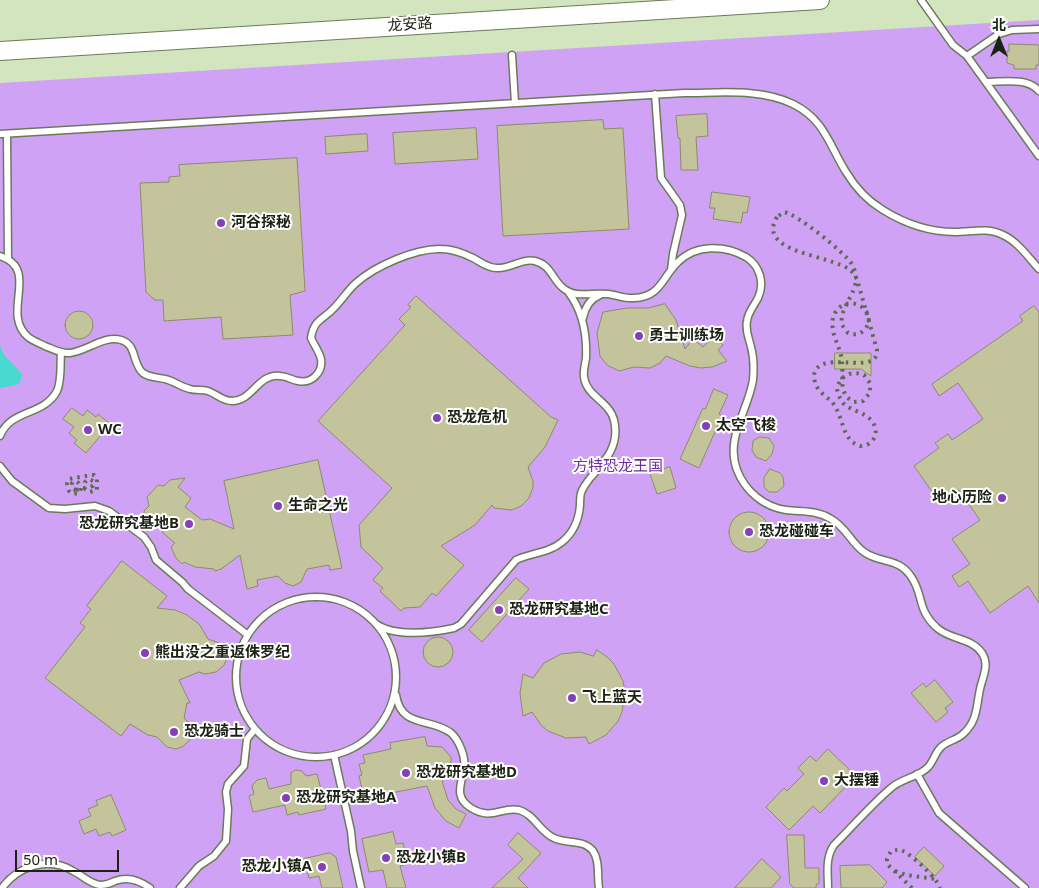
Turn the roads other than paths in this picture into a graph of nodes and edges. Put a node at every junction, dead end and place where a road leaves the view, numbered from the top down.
1 (820, 0) edge
2 (921, 0) edge
3 (1039, 29) edge
4 (0, 50) edge
5 (512, 55) dead end
6 (967, 56) junction
7 (986, 82) junction
8 (1039, 91) edge
9 (655, 94) junction
10 (515, 103) junction
11 (3, 134) edge
12 (1039, 156) edge
13 (0, 256) edge
14 (8, 259) junction
15 (1039, 269) edge
16 (671, 271) junction
17 (569, 292) junction
18 (605, 293) junction
19 (582, 322) junction
20 (61, 352) junction
21 (0, 436) edge
22 (0, 466) edge
23 (376, 624) junction
24 (248, 635) junction
25 (395, 691) junction
26 (255, 729) junction
27 (334, 755) junction
28 (917, 774) junction
29 (2, 888) edge
30 (150, 888) edge
31 (180, 888) edge
32 (361, 888) edge
33 (599, 888) edge
34 (828, 888) edge
35 (1024, 888) edge

1 - 4 main road, 龙安路
2 - 6 lane
3 - 6 lane
5 - 10 lane
6 - 7 lane
7 - 8 lane
7 - 12 lane
9 - 10 lane
9 - 15 lane
9 - 16 lane
10 - 11 lane
11 - 14 lane
13 - 14 lane
14 - 20 lane
16 - 18 lane
16 - 28 lane
17 - 18 lane
17 - 19 lane
17 - 20 lane
18 - 19 lane
19 - 23 lane
20 - 21 lane
22 - 24 lane
23 - 24 lane
23 - 25 lane
24 - 26 lane
25 - 27 lane
25 - 33 lane
26 - 27 lane
26 - 31 lane
27 - 32 lane
28 - 34 lane
28 - 35 lane
29 - 30 lane

